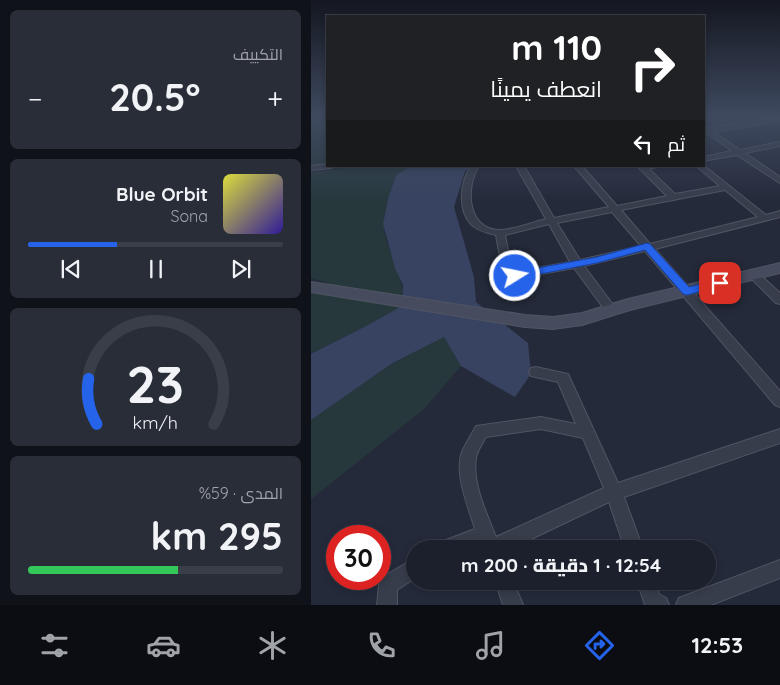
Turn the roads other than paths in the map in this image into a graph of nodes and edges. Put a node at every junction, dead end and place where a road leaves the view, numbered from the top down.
1 (729, 145) edge
2 (775, 145) edge
3 (741, 153) junction
4 (705, 159) edge
5 (326, 166) edge
6 (474, 167) edge
7 (521, 167) edge
8 (579, 167) edge
9 (642, 167) edge
10 (701, 167) edge
11 (311, 168) edge
12 (780, 181) edge
13 (727, 187) junction
14 (674, 198) junction
15 (616, 209) junction
16 (780, 214) edge
17 (765, 218) junction
18 (551, 221) junction
19 (500, 233) junction
20 (647, 246) junction
21 (576, 263) junction
22 (780, 268) edge
23 (754, 275) junction
24 (311, 286) edge
25 (687, 291) junction
26 (780, 300) edge
27 (611, 310) junction
28 (536, 372) dead end
29 (780, 402) edge
30 (588, 434) junction
31 (780, 436) edge
32 (615, 492) junction
33 (489, 540) edge
34 (500, 540) edge
35 (631, 540) edge
36 (780, 569) edge
37 (406, 573) edge
38 (507, 590) edge
39 (648, 590) edge
40 (717, 600) edge
41 (387, 605) edge
42 (513, 605) edge
43 (659, 605) edge
44 (686, 605) edge

1 - 3 street
2 - 3 street
3 - 4 street
3 - 12 street
5 - 11 street
6 - 19 street
7 - 18 street
8 - 15 street
9 - 14 street
10 - 13 street
13 - 14 street
13 - 17 street
14 - 15 street
15 - 18 street
15 - 20 street
16 - 17 street
17 - 20 street
18 - 19 street
18 - 21 street
19 - 21 street
20 - 21 street
20 - 25 street
21 - 27 street
22 - 23 main road
23 - 25 main road
23 - 26 street
24 - 27 main road
25 - 27 main road
25 - 29 street
28 - 30 street
30 - 32 street
30 - 33 street
31 - 32 street
32 - 34 street
32 - 35 street
36 - 40 street
37 - 41 street
38 - 42 street
39 - 43 street
40 - 44 street

